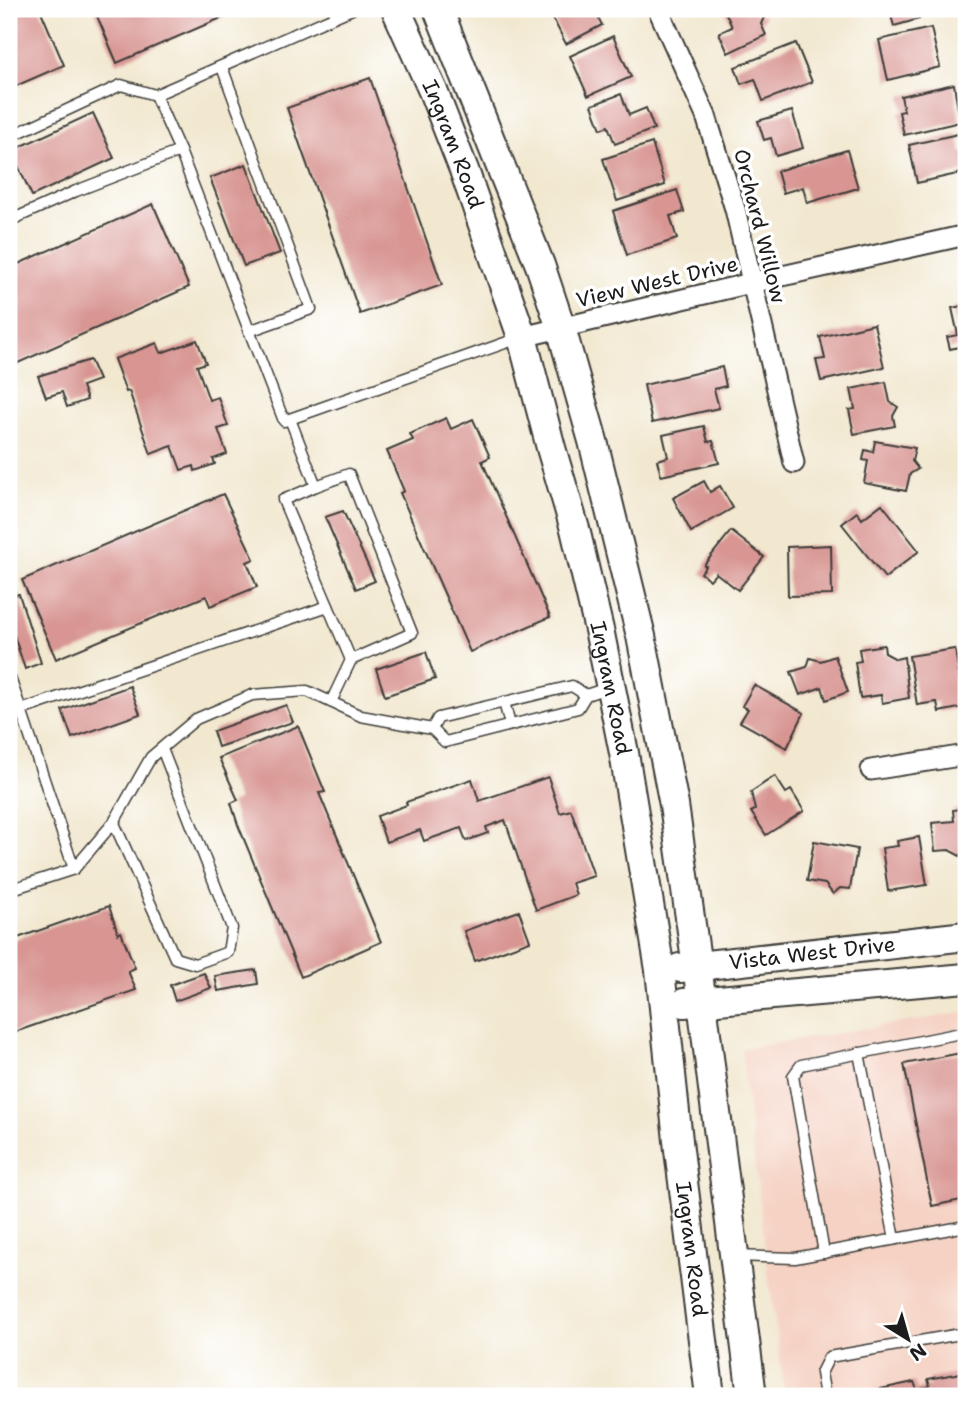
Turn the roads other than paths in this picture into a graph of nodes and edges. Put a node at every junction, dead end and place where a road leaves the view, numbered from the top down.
1 (352, 9) edge
2 (396, 9) edge
3 (438, 9) edge
4 (658, 9) edge
5 (222, 66) junction
6 (155, 95) junction
7 (9, 137) edge
8 (180, 151) junction
9 (9, 221) edge
10 (966, 235) edge
11 (751, 283) junction
12 (561, 328) junction
13 (249, 331) junction
14 (522, 337) junction
15 (290, 419) junction
16 (794, 463) dead end
17 (316, 486) junction
18 (328, 606) junction
19 (351, 660) junction
20 (9, 675) edge
21 (598, 691) junction
22 (331, 702) junction
23 (504, 702) junction
24 (21, 710) junction
25 (510, 725) junction
26 (432, 729) junction
27 (162, 749) junction
28 (966, 755) edge
29 (871, 769) dead end
30 (114, 823) junction
31 (74, 869) junction
32 (9, 890) edge
33 (966, 936) edge
34 (697, 966) junction
35 (660, 970) junction
36 (966, 978) edge
37 (702, 1002) junction
38 (664, 1006) junction
39 (966, 1032) edge
40 (859, 1053) junction
41 (966, 1226) edge
42 (895, 1239) junction
43 (824, 1253) junction
44 (734, 1256) junction
45 (966, 1333) edge
46 (710, 1396) edge
47 (752, 1396) edge
48 (825, 1396) edge

1 - 5 lane
2 - 14 main road, Ingram Road
3 - 12 main road, Ingram Road
4 - 11 street, Orchard Willow
5 - 6 lane
5 - 13 lane
6 - 7 lane
6 - 8 lane
8 - 9 lane
8 - 13 lane
10 - 11 street, View West Drive
11 - 12 street, View West Drive
11 - 16 street, Orchard Willow
12 - 14 street, View West Drive
12 - 34 main road, Ingram Road
13 - 15 lane
14 - 15 lane
14 - 21 main road, Ingram Road
15 - 17 lane
17 - 18 lane
17 - 19 lane
18 - 19 lane
18 - 24 lane
19 - 22 lane
20 - 24 lane
21 - 23 lane
21 - 25 lane
21 - 35 main road, Ingram Road
22 - 26 lane
22 - 27 lane
23 - 25 lane
23 - 26 lane
24 - 31 lane
25 - 26 lane
27 - 30 lane
27 - 30 lane
28 - 29 street
30 - 31 lane
31 - 32 lane
33 - 34 main road, Vista West Drive
34 - 35 main road, Vista West Drive
34 - 37 main road, Ingram Road
35 - 38 main road, Ingram Road
36 - 37 main road, Vista West Drive
37 - 38 main road, Vista West Drive
37 - 44 main road, Ingram Road
38 - 46 main road, Ingram Road
39 - 40 lane
40 - 42 lane
40 - 43 lane
41 - 42 lane
42 - 43 lane
43 - 44 lane
44 - 47 main road, Ingram Road
45 - 48 lane

